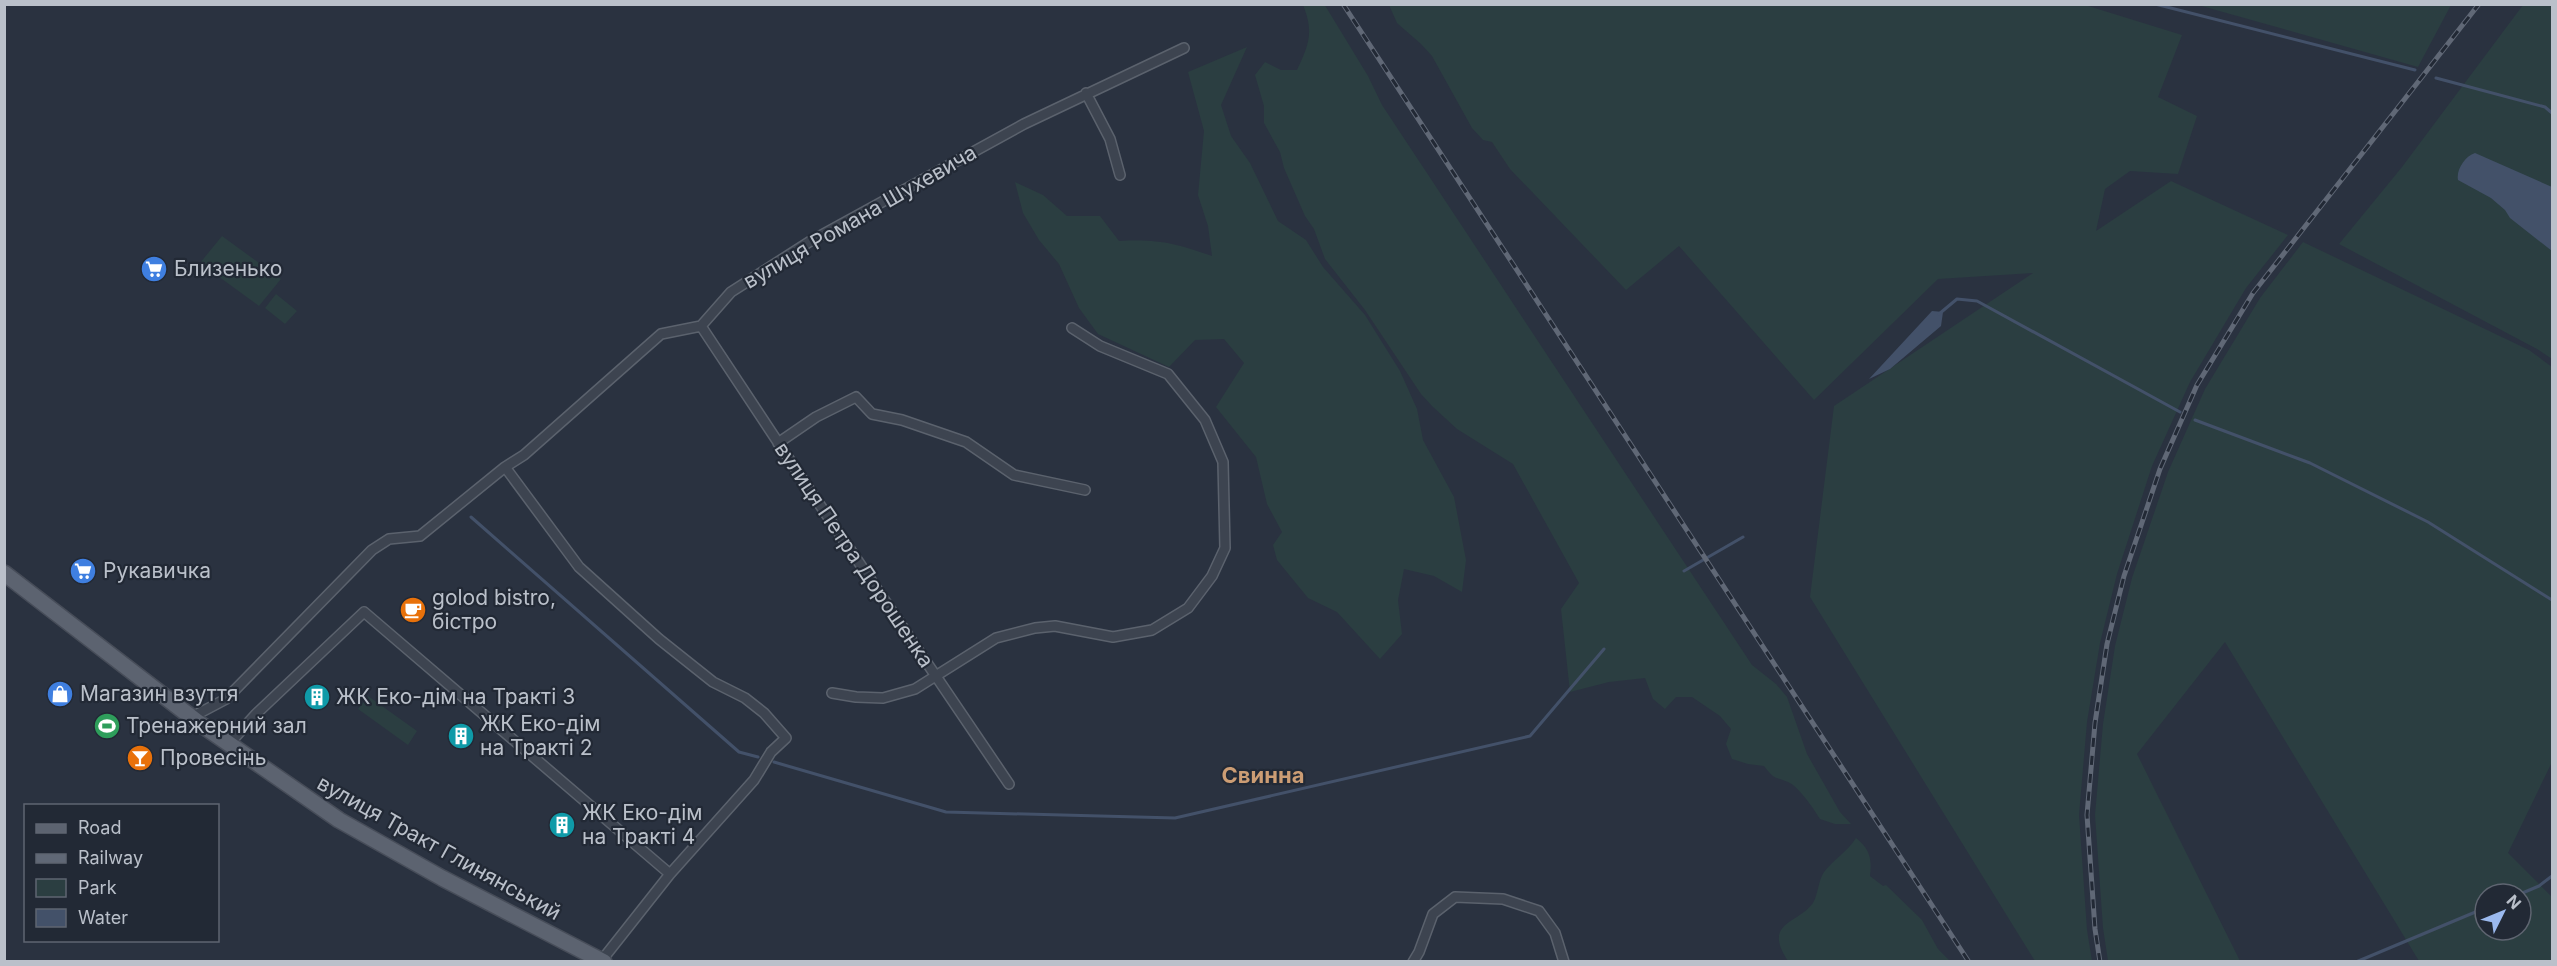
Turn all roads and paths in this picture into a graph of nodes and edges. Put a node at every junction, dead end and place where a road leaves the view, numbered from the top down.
1 (1185, 48) dead end
2 (1086, 93) junction
3 (1120, 175) dead end
4 (700, 326) junction
5 (1072, 328) dead end
6 (778, 442) junction
7 (505, 467) junction
8 (1085, 489) dead end
9 (4, 573) edge
10 (937, 677) junction
11 (832, 693) dead end
12 (195, 720) junction
13 (229, 744) junction
14 (1009, 784) dead end
15 (670, 874) junction
16 (603, 961) edge
17 (1413, 962) edge
18 (1564, 962) edge

1 - 2 street, вулиця Романа Шухевича
2 - 3 street
2 - 4 street, вулиця Романа Шухевича
4 - 6 street, вулиця Петра Дорошенка
4 - 7 street
5 - 10 street
6 - 8 street
6 - 10 street, вулиця Петра Дорошенка
7 - 12 street
7 - 15 street
9 - 12 main road, вулиця Тракт Глинянський
10 - 11 street
10 - 14 street, вулиця Петра Дорошенка
12 - 13 main road, вулиця Тракт Глинянський
13 - 15 street
13 - 16 main road, вулиця Тракт Глинянський
15 - 16 street
17 - 18 street

